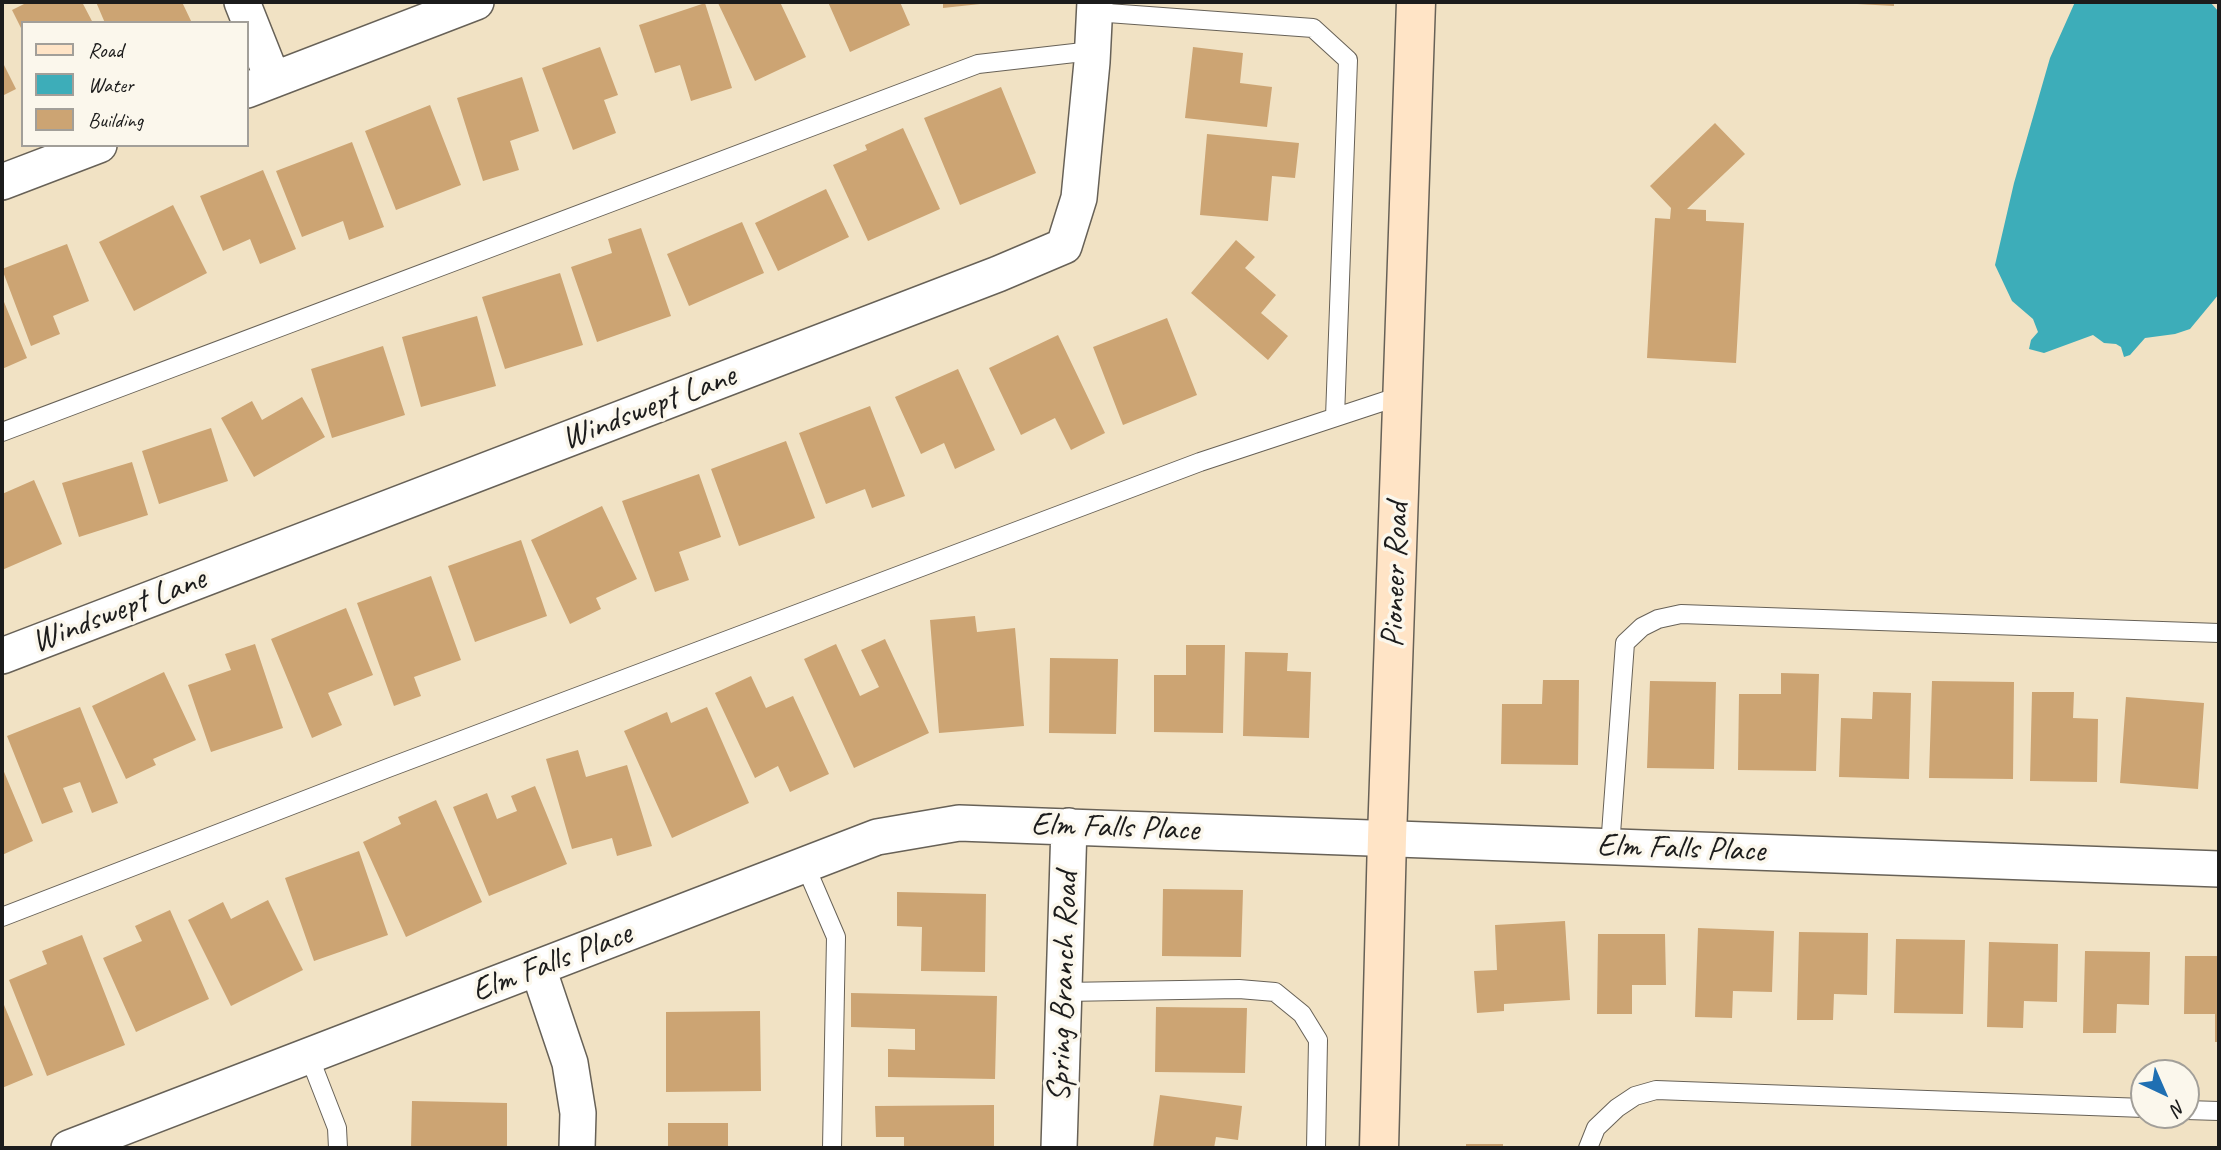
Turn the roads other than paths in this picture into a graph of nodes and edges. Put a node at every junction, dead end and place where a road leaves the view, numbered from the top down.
1 (242, 2) edge
2 (476, 2) edge
3 (1416, 2) edge
4 (1095, 7) edge
5 (246, 21) edge
6 (248, 30) edge
7 (1092, 51) junction
8 (260, 85) edge
9 (94, 147) edge
10 (2, 181) edge
11 (1403, 395) junction
12 (1335, 417) junction
13 (2, 432) edge
14 (2219, 633) edge
15 (2, 656) edge
16 (1069, 826) junction
17 (1387, 838) junction
18 (1610, 847) junction
19 (805, 865) junction
20 (2219, 869) edge
21 (2, 917) edge
22 (538, 968) junction
23 (1063, 992) junction
24 (309, 1056) junction
25 (2130, 1107) edge
26 (2200, 1110) edge
27 (2219, 1111) edge
28 (69, 1148) edge
29 (338, 1148) edge
30 (577, 1148) edge
31 (832, 1148) edge
32 (1059, 1148) edge
33 (1316, 1148) edge
34 (1379, 1148) edge
35 (1588, 1148) edge

1 - 5 street
2 - 8 street
3 - 11 main road, Pioneer Road
4 - 7 street, Windswept Lane
4 - 12 lane
6 - 8 street
7 - 13 lane
7 - 15 street, Windswept Lane
9 - 10 street
11 - 12 lane
11 - 17 main road, Pioneer Road
12 - 21 lane
14 - 18 lane
16 - 17 street, Elm Falls Place
16 - 19 street, Elm Falls Place
16 - 23 street, Spring Branch Road
17 - 18 street, Elm Falls Place
17 - 34 main road, Pioneer Road
18 - 20 street, Elm Falls Place
19 - 22 street, Elm Falls Place
19 - 31 lane
22 - 24 street, Elm Falls Place
22 - 30 street
23 - 32 street, Spring Branch Road
23 - 33 lane
24 - 28 street, Elm Falls Place
24 - 29 lane
25 - 35 lane
26 - 27 lane

